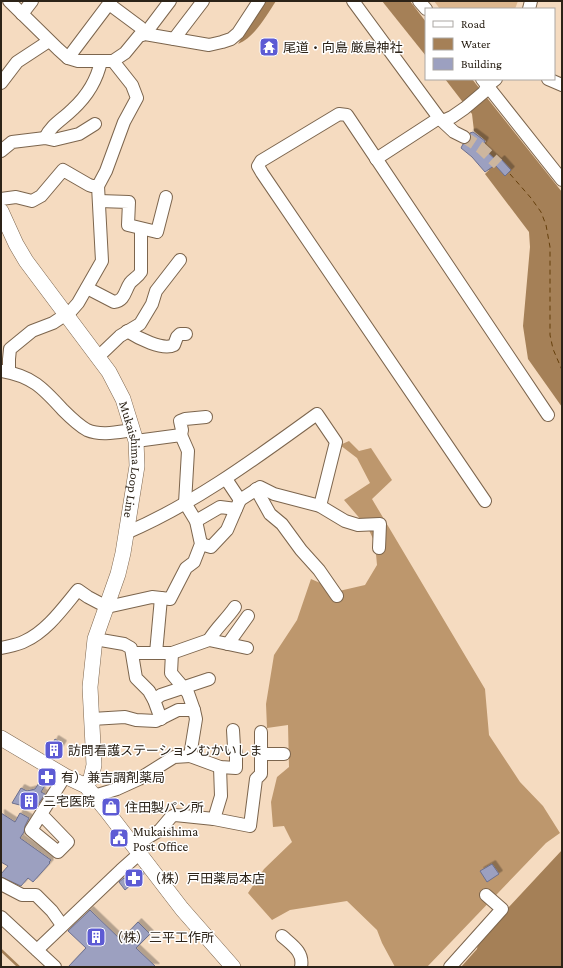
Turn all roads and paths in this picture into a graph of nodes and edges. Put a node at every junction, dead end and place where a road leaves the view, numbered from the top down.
1 (9, 1) edge
2 (32, 1) edge
3 (170, 1) edge
4 (203, 1) edge
5 (258, 1) edge
6 (353, 1) edge
7 (110, 3) edge
8 (1, 10) edge
9 (22, 14) junction
10 (144, 34) junction
11 (174, 39) junction
12 (49, 41) junction
13 (68, 58) junction
14 (101, 61) junction
15 (114, 61) junction
16 (550, 80) edge
17 (1, 83) edge
18 (487, 84) edge
19 (562, 85) edge
20 (441, 119) junction
21 (95, 124) dead end
22 (464, 137) tunnel mouth
23 (44, 138) junction
24 (1, 150) edge
25 (376, 159) junction
26 (562, 180) edge
27 (98, 186) junction
28 (166, 197) dead end
29 (1, 199) edge
30 (99, 201) junction
31 (1, 211) edge
32 (142, 229) junction
33 (180, 260) dead end
34 (87, 288) junction
35 (65, 315) junction
36 (127, 332) junction
37 (186, 334) dead end
38 (98, 357) junction
39 (5, 371) edge
40 (548, 415) dead end
41 (206, 417) dead end
42 (134, 435) junction
43 (181, 435) junction
44 (226, 479) junction
45 (256, 489) junction
46 (485, 501) dead end
47 (185, 503) junction
48 (238, 504) junction
49 (320, 506) junction
50 (196, 521) junction
51 (126, 533) junction
52 (201, 544) junction
53 (379, 548) dead end
54 (337, 596) dead end
55 (160, 598) junction
56 (107, 607) junction
57 (235, 607) dead end
58 (248, 616) dead end
59 (95, 639) junction
60 (209, 640) junction
61 (228, 644) junction
62 (1, 648) edge
63 (247, 648) dead end
64 (133, 653) junction
65 (156, 653) junction
66 (172, 653) junction
67 (209, 679) dead end
68 (184, 687) junction
69 (154, 700) junction
70 (194, 710) junction
71 (92, 719) junction
72 (160, 719) junction
73 (233, 730) dead end
74 (261, 732) dead end
75 (2, 742) edge
76 (261, 754) junction
77 (284, 754) dead end
78 (190, 756) junction
79 (220, 768) junction
80 (65, 776) junction
81 (90, 791) junction
82 (41, 814) dead end
83 (214, 819) junction
84 (137, 850) junction
85 (1, 884) edge
86 (486, 895) dead end
87 (1, 917) edge
88 (62, 926) junction
89 (282, 936) dead end
90 (37, 950) junction
91 (55, 967) edge
92 (233, 967) edge
93 (301, 967) edge
94 (450, 967) edge

1 - 8 street
1 - 9 street
2 - 9 street
3 - 10 street
4 - 11 street
5 - 11 street
6 - 20 street
7 - 10 street
7 - 13 street
9 - 12 street
10 - 11 street
10 - 15 street
12 - 13 street
12 - 17 street
13 - 14 street
14 - 15 street
14 - 23 street
15 - 27 street
16 - 19 street
18 - 20 street
18 - 26 street
20 - 22 street
20 - 25 street
21 - 23 street
23 - 24 street
25 - 40 street
25 - 46 street
27 - 29 street
27 - 30 street
28 - 32 street
30 - 32 street
30 - 34 street
31 - 35 main road, Mukaishima Loop Line
32 - 34 street
33 - 36 street
34 - 35 street
35 - 38 main road, Mukaishima Loop Line
35 - 39 street
36 - 37 street
36 - 38 street
38 - 42 main road, Mukaishima Loop Line
39 - 42 street
41 - 43 street
42 - 43 street
42 - 51 main road, Mukaishima Loop Line
43 - 47 street
44 - 47 street
44 - 48 street
44 - 49 street
45 - 48 street
45 - 49 street
45 - 54 street
47 - 50 street
47 - 51 street
48 - 50 street
48 - 52 street
49 - 53 street
50 - 52 street
51 - 56 main road, Mukaishima Loop Line
52 - 55 street
55 - 56 street
55 - 65 street
56 - 59 main road, Mukaishima Loop Line
56 - 62 street
57 - 60 street
58 - 61 street
59 - 64 street
59 - 71 main road, Mukaishima Loop Line
60 - 61 street
60 - 66 street
61 - 63 street
64 - 65 street
64 - 69 street
65 - 66 street
66 - 68 street
67 - 68 street
68 - 69 street
68 - 70 street
69 - 72 street
70 - 72 street
70 - 78 street
71 - 72 street
71 - 81 main road, Mukaishima Loop Line
73 - 79 street
74 - 76 street
75 - 80 main road
76 - 77 street
76 - 83 street
78 - 79 street
78 - 81 street
79 - 83 street
80 - 81 main road
80 - 82 street
81 - 84 main road
83 - 84 street
84 - 88 street
84 - 92 main road
85 - 88 street
86 - 94 street
87 - 90 street
88 - 90 street
89 - 93 street
90 - 91 street

